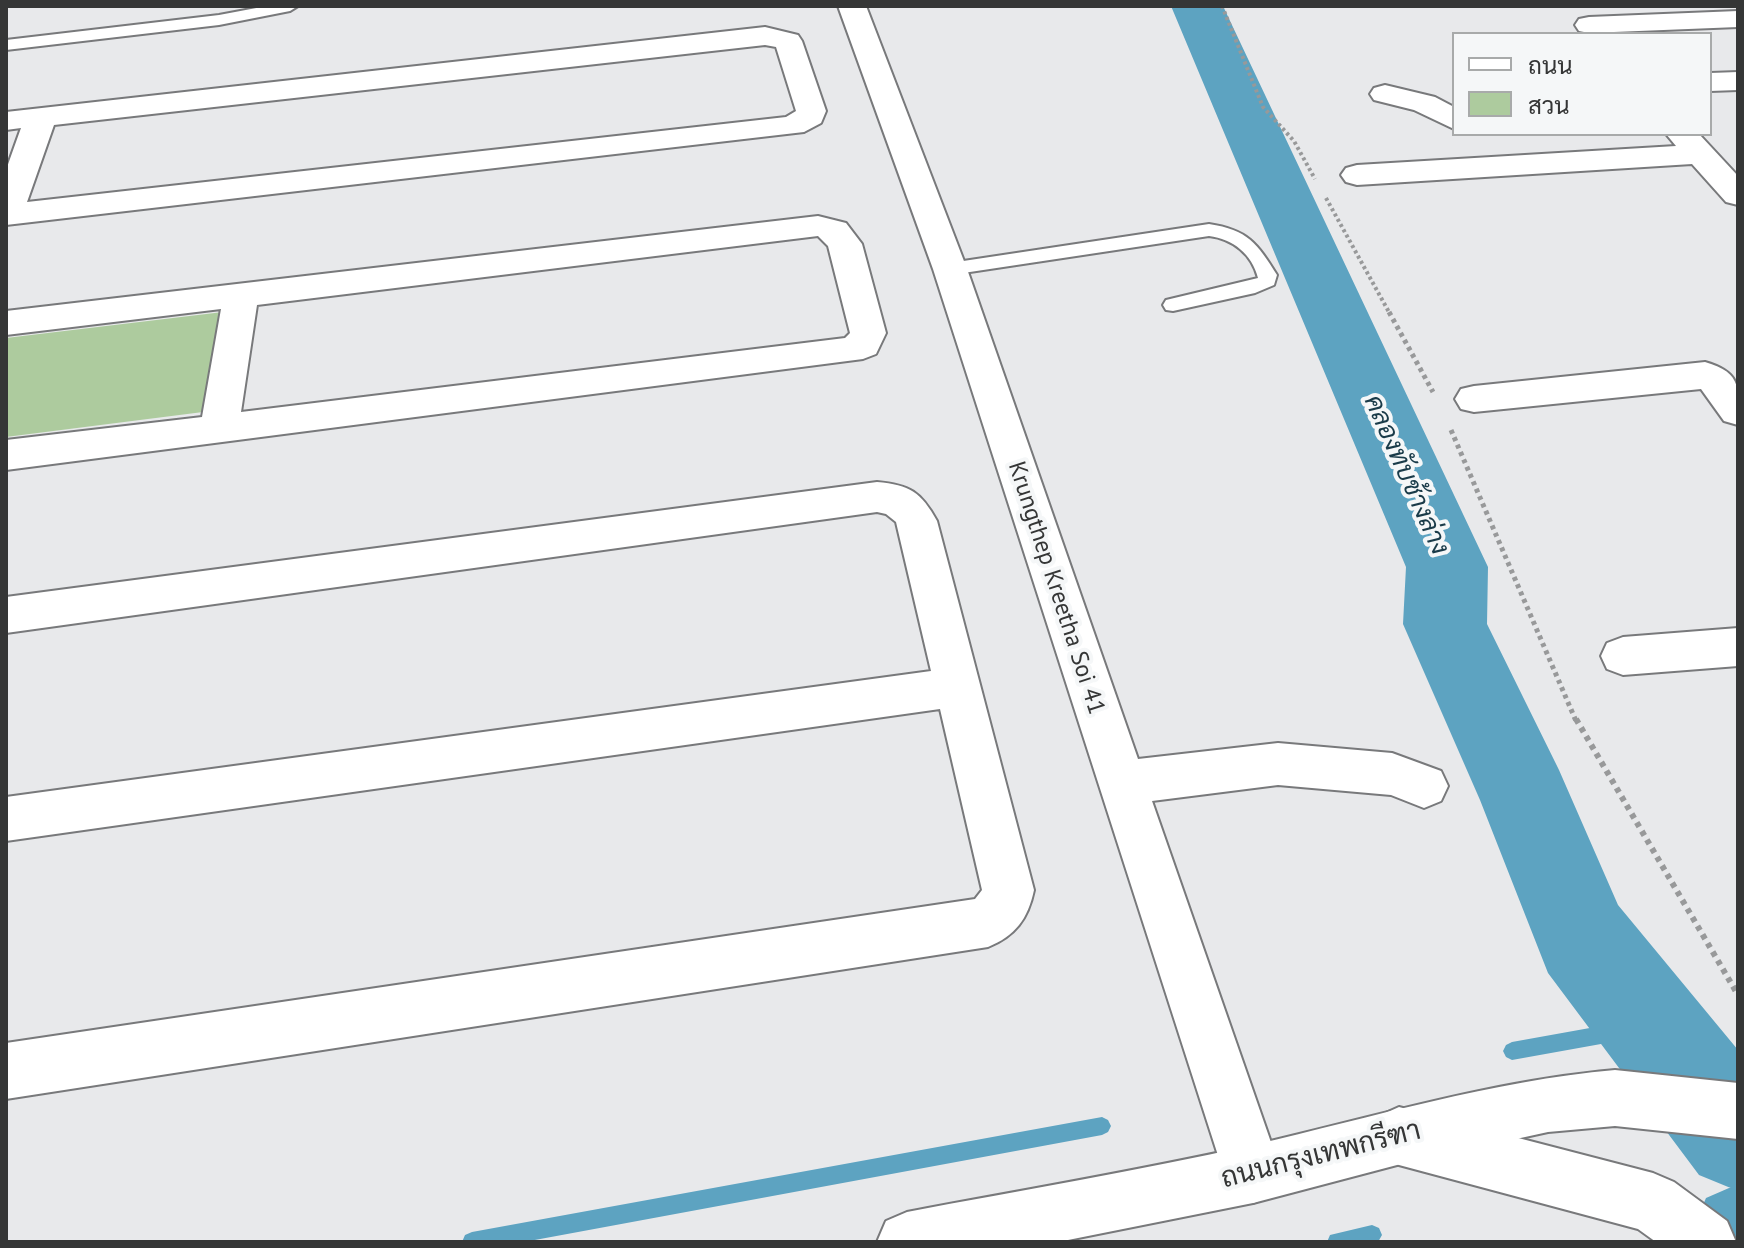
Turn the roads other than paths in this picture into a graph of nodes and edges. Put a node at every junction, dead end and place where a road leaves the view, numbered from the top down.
1 (290, 6) edge
2 (852, 6) edge
3 (1568, 6) edge
4 (1738, 19) edge
5 (1593, 30) edge
6 (6, 45) edge
7 (1738, 81) edge
8 (1712, 82) edge
9 (1385, 94) dead end
10 (41, 117) junction
11 (1452, 119) edge
12 (6, 121) edge
13 (1468, 136) edge
14 (1690, 144) edge
15 (1485, 167) junction
16 (1357, 175) dead end
17 (1738, 195) edge
18 (6, 215) edge
19 (950, 269) junction
20 (241, 295) junction
21 (1173, 305) dead end
22 (6, 323) edge
23 (1738, 411) edge
24 (1461, 412) road end
25 (219, 428) junction
26 (6, 455) edge
27 (6, 615) edge
28 (1738, 647) edge
29 (1623, 656) dead end
30 (958, 687) junction
31 (1122, 783) junction
32 (1424, 786) dead end
33 (6, 819) edge
34 (6, 1071) edge
35 (1738, 1111) edge
36 (1397, 1136) junction
37 (1253, 1174) junction
38 (907, 1242) edge
39 (1706, 1242) edge

1 - 6 lane
2 - 19 street, Krungthep Kreetha Soi 41
3 - 5 street
4 - 5 street
7 - 8 street
9 - 11 street
10 - 12 street
10 - 18 street
10 - 18 street
13 - 15 street
14 - 15 street
14 - 17 street
15 - 16 street
19 - 21 lane
19 - 31 street, Krungthep Kreetha Soi 41
20 - 22 street
20 - 25 street
20 - 25 street
23 - 24 street
25 - 26 street
27 - 30 street
28 - 29 street
30 - 33 street
30 - 34 street
31 - 32 street
31 - 37 street, Krungthep Kreetha Soi 41
35 - 36 street, ถนนกรุงเทพกรีฑา
36 - 37 street, ถนนกรุงเทพกรีฑา
36 - 39 street
37 - 38 street, ถนนกรุงเทพกรีฑา

